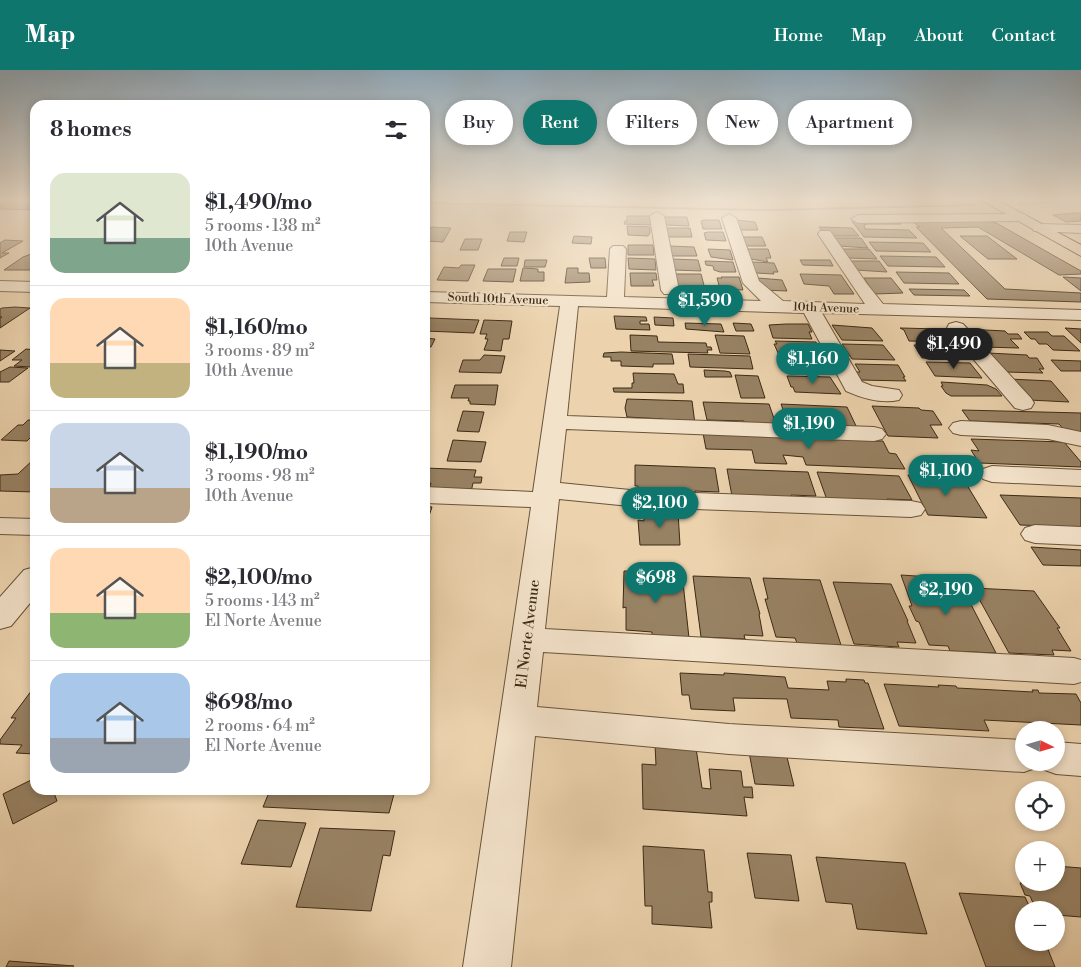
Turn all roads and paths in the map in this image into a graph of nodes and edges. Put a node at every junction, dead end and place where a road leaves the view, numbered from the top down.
1 (661, 241) edge
2 (737, 241) edge
3 (830, 241) edge
4 (1062, 241) edge
5 (618, 249) dead end
6 (1081, 251) edge
7 (0, 286) edge
8 (30, 286) edge
9 (670, 290) junction
10 (430, 297) edge
11 (570, 301) junction
12 (0, 302) edge
13 (615, 302) junction
14 (643, 303) junction
15 (693, 304) junction
16 (779, 306) junction
17 (810, 308) junction
18 (878, 309) junction
19 (1081, 315) edge
20 (958, 320) junction
21 (891, 395) dead end
22 (1022, 403) dead end
23 (555, 422) junction
24 (961, 428) dead end
25 (874, 434) dead end
26 (1081, 439) edge
27 (992, 474) dead end
28 (1081, 478) edge
29 (430, 495) edge
30 (546, 495) junction
31 (911, 509) dead end
32 (0, 526) edge
33 (30, 527) edge
34 (1035, 534) dead end
35 (1081, 536) edge
36 (30, 583) edge
37 (0, 618) edge
38 (528, 640) junction
39 (1074, 671) dead end
40 (518, 720) junction
41 (1015, 755) edge
42 (1065, 759) edge
43 (1081, 760) edge
44 (487, 967) edge

1 - 9 street
2 - 16 street
3 - 18 street
4 - 6 main road
5 - 13 street
7 - 8 street
8 - 12 street
9 - 14 street
9 - 15 street
10 - 11 street, South 10th Avenue
11 - 13 street, 10th Avenue
11 - 23 street, El Norte Avenue
13 - 14 street, 10th Avenue
14 - 15 street, 10th Avenue
15 - 16 street, 10th Avenue
16 - 17 street, 10th Avenue
17 - 18 street, 10th Avenue
17 - 21 street
18 - 20 street, 10th Avenue
19 - 20 street
20 - 22 street
23 - 25 street
23 - 30 street, El Norte Avenue
24 - 26 street
27 - 28 street
29 - 30 street
30 - 31 street
30 - 38 street, El Norte Avenue
32 - 33 street
34 - 35 street
36 - 37 street
38 - 39 street
38 - 40 street, El Norte Avenue
40 - 41 street
40 - 44 street, El Norte Avenue
42 - 43 street

